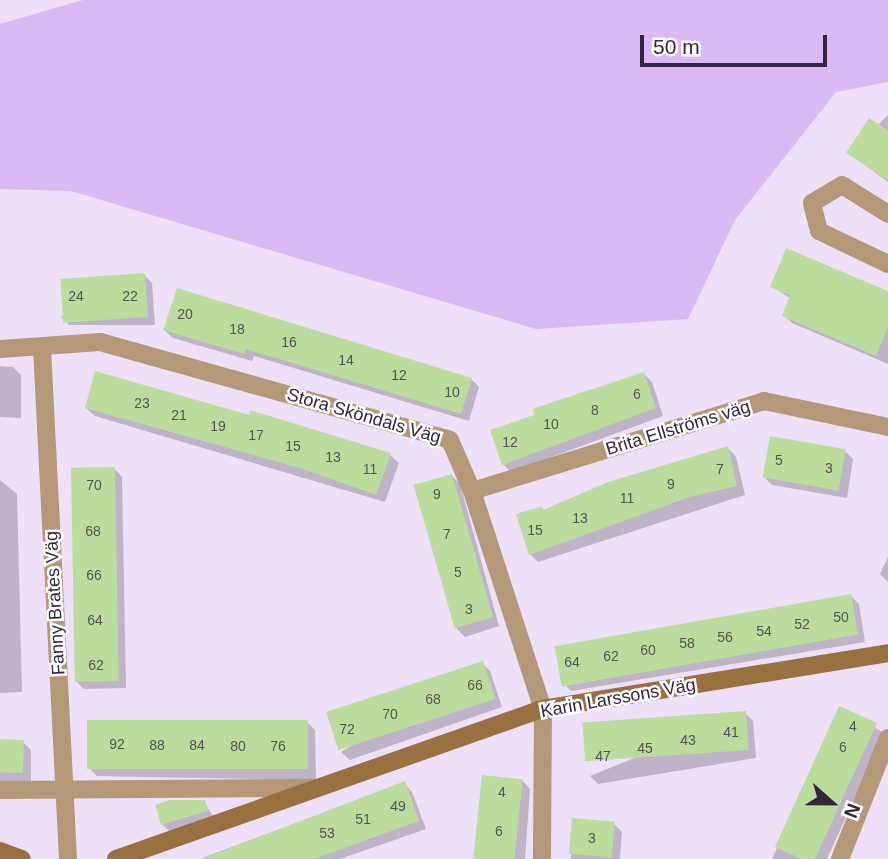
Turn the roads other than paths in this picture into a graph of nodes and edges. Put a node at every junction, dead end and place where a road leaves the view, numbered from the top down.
1 (888, 214) edge
2 (888, 264) edge
3 (42, 348) junction
4 (0, 349) edge
5 (888, 427) edge
6 (472, 491) junction
7 (888, 653) edge
8 (543, 709) junction
9 (888, 738) edge
10 (317, 788) junction
11 (65, 789) junction
12 (0, 790) edge
13 (0, 851) edge
14 (22, 859) edge
15 (68, 859) edge
16 (116, 859) edge
17 (542, 859) edge
18 (840, 859) edge

1 - 2 street
3 - 4 street, Stora Sköndals Väg
3 - 6 street, Stora Sköndals Väg
3 - 11 street, Fanny Brates Väg
5 - 6 street, Brita Ellströms väg
6 - 8 street, Stora Sköndals Väg
7 - 8 street, Karin Larssons Väg
8 - 10 street, Karin Larssons Väg
8 - 17 street, Stora Sköndals Väg
9 - 18 street
10 - 11 street, Karin Larssons Väg
10 - 16 street, Karin Larssons Väg
11 - 12 street, Karin Larssons Väg
11 - 15 street, Fanny Brates Väg
13 - 14 street

